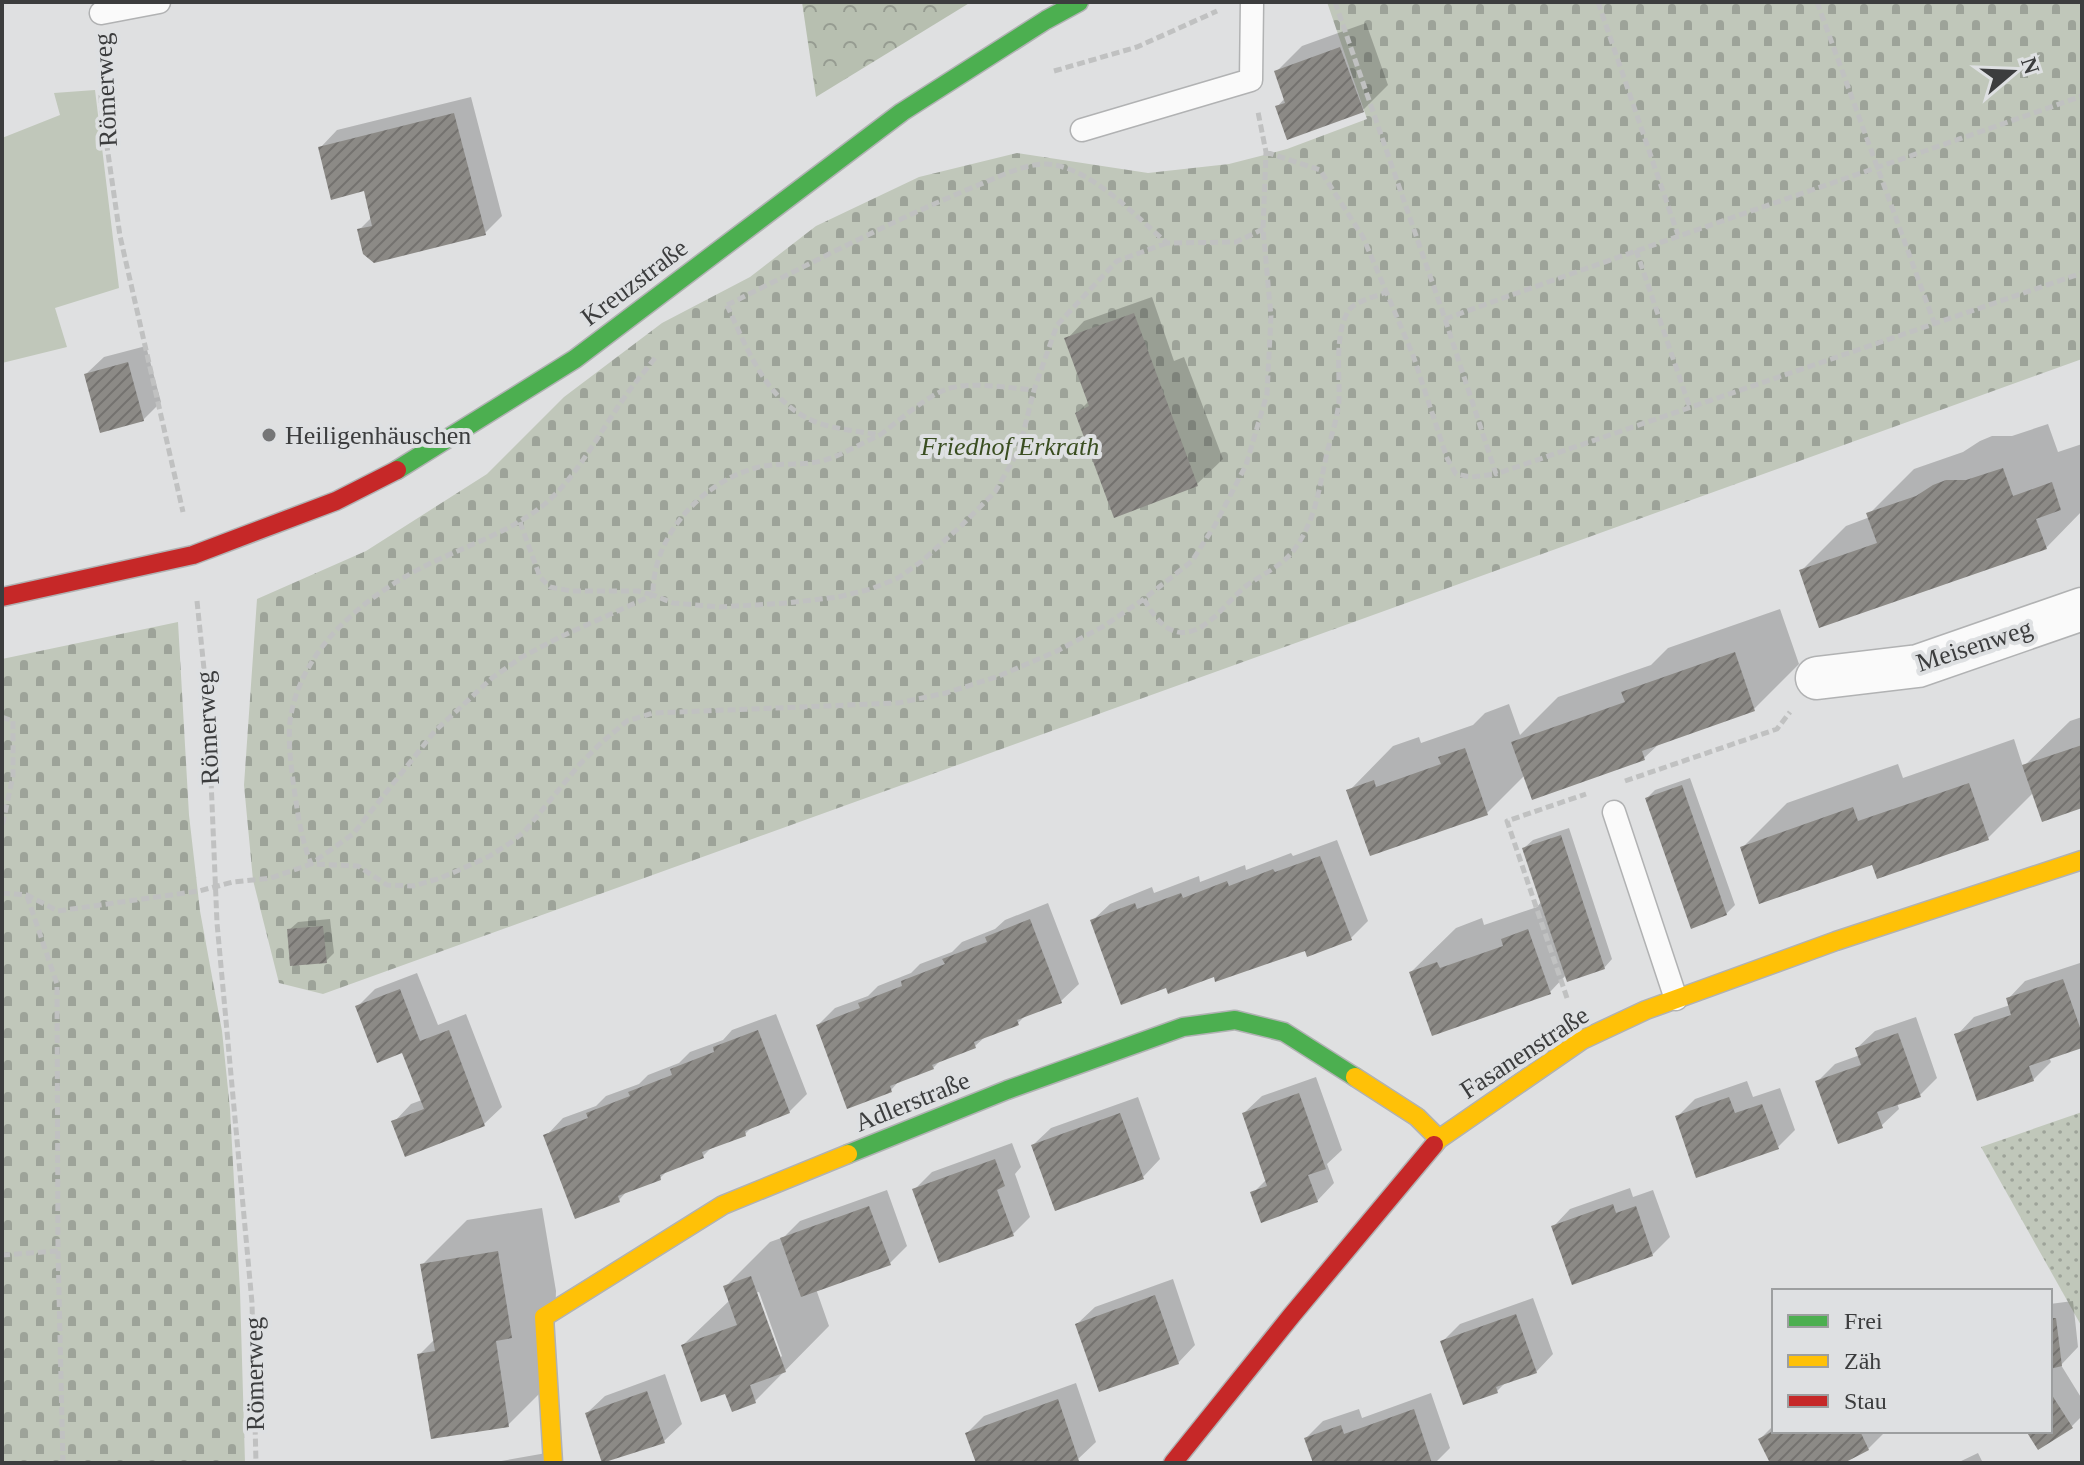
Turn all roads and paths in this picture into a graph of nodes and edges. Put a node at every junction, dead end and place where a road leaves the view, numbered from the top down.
1 (159, 2) edge
2 (1079, 2) edge
3 (1252, 2) edge
4 (1335, 2) edge
5 (1598, 2) edge
6 (1817, 2) edge
7 (101, 13) joint
8 (1251, 80) junction
9 (2082, 96) edge
10 (1082, 130) dead end
11 (1266, 152) junction
12 (1877, 169) junction
13 (1263, 229) junction
14 (1678, 235) junction
15 (1167, 243) junction
16 (1636, 250) junction
17 (2082, 273) edge
18 (1387, 292) junction
19 (727, 305) junction
20 (718, 310) dead end
21 (1445, 319) junction
22 (1935, 325) junction
23 (661, 350) dead end
24 (1034, 390) junction
25 (1690, 408) junction
26 (880, 435) junction
27 (1496, 474) junction
28 (520, 522) junction
29 (193, 555) junction
30 (653, 595) junction
31 (2, 597) edge
32 (1144, 599) junction
33 (2082, 609) edge
34 (1817, 678) dead end
35 (2, 717) edge
36 (1614, 812) dead end
37 (2, 827) edge
38 (2082, 860) edge
39 (311, 864) junction
40 (214, 887) junction
41 (2, 893) edge
42 (27, 895) junction
43 (1676, 999) junction
44 (1439, 1139) junction
45 (58, 1251) junction
46 (2, 1255) edge
47 (63, 1463) edge
48 (256, 1463) edge
49 (553, 1463) edge
50 (1173, 1463) edge

1 - 7 lane
2 - 29 street, Kreuzstraße
3 - 8 lane
4 - 21 path
5 - 14 path
6 - 12 path
7 - 29 path, Römerweg
8 - 10 lane
8 - 11 path
9 - 12 path
11 - 13 path
11 - 18 path
12 - 14 path
12 - 22 path
13 - 15 path
13 - 32 path
14 - 16 path
15 - 19 path
15 - 24 path
16 - 21 path
16 - 25 path
17 - 22 path
18 - 27 path
18 - 32 path
19 - 20 path
19 - 26 path
21 - 27 path
22 - 25 path
23 - 28 path
24 - 26 path
24 - 30 path
25 - 27 path
26 - 30 path
28 - 30 path
28 - 39 path
29 - 31 street, Kreuzstraße
29 - 40 path, Römerweg
30 - 39 path
32 - 39 path
33 - 34 street, Meisenweg
35 - 37 path
36 - 43 lane
38 - 43 street, Fasanenstraße
39 - 40 path
40 - 42 path
40 - 48 path, Römerweg
41 - 42 path
42 - 45 path
43 - 44 street, Fasanenstraße
44 - 49 street, Adlerstraße
44 - 50 street, Fasanenstraße
45 - 46 path
45 - 47 path

